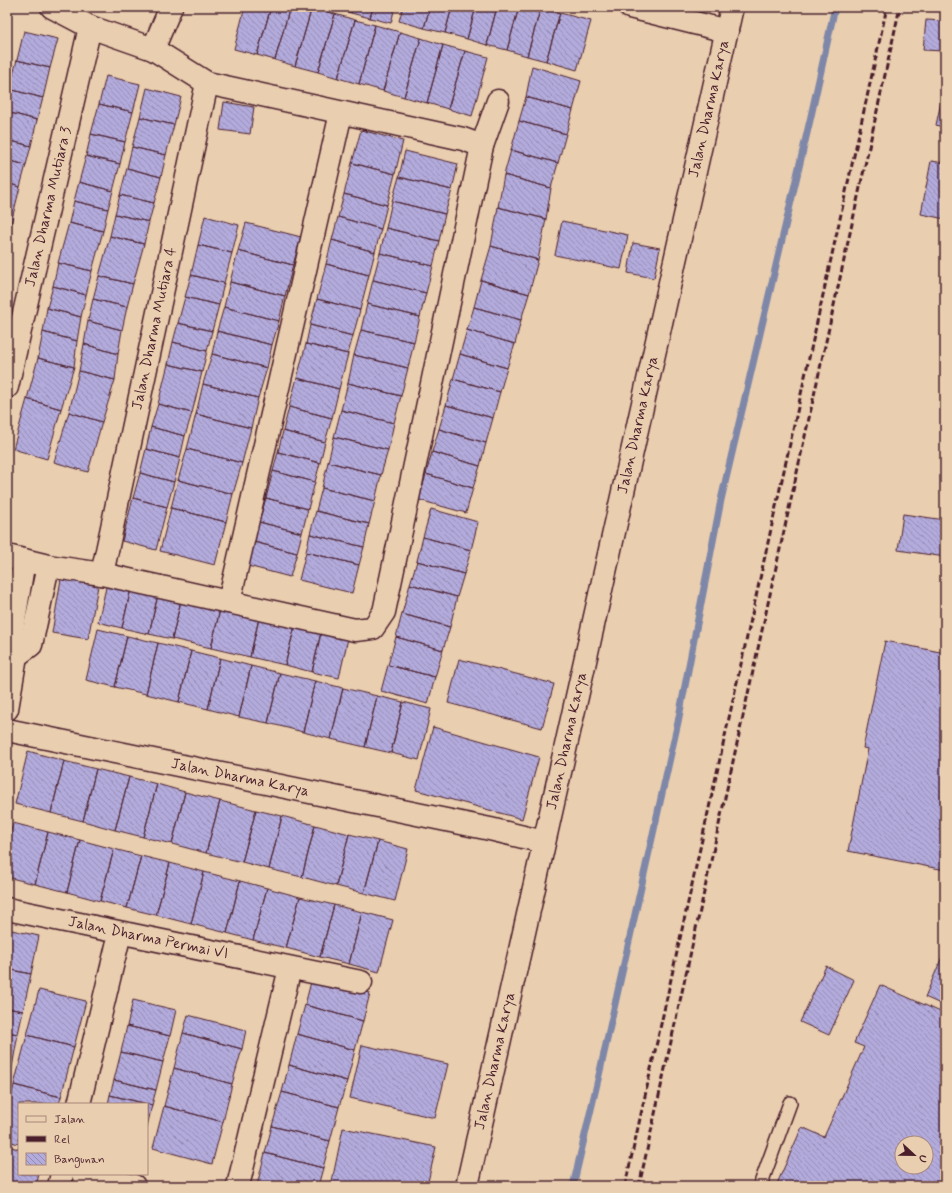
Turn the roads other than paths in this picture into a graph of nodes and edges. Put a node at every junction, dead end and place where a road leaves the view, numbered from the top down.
1 (52, 7) edge
2 (171, 7) edge
3 (630, 7) edge
4 (732, 7) edge
5 (90, 27) junction
6 (727, 31) junction
7 (153, 49) junction
8 (207, 83) junction
9 (498, 101) dead end
10 (341, 114) junction
11 (482, 146) junction
12 (7, 387) edge
13 (16, 558) edge
14 (48, 566) junction
15 (102, 574) junction
16 (229, 602) junction
17 (16, 656) junction
18 (7, 709) edge
19 (7, 730) edge
20 (544, 842) junction
21 (7, 909) edge
22 (120, 933) junction
23 (290, 968) junction
24 (361, 982) dead end
25 (79, 1103) edge
26 (790, 1103) dead end
27 (62, 1175) edge
28 (87, 1175) edge
29 (59, 1186) edge
30 (134, 1186) edge
31 (238, 1186) edge
32 (467, 1186) edge
33 (760, 1186) edge

1 - 5 street
2 - 7 street
3 - 6 street
4 - 6 street, Jalan Dharma Karya
5 - 7 street
5 - 12 street, Jalan Dharma Mutiara 3
6 - 20 street, Jalan Dharma Karya
7 - 8 street
8 - 10 street
8 - 15 street, Jalan Dharma Mutiara 4
9 - 11 street
10 - 11 street
10 - 16 street
11 - 16 street
13 - 14 street
13 - 17 street
14 - 15 street
14 - 17 street
15 - 16 street
17 - 18 street
19 - 20 street, Jalan Dharma Karya
20 - 32 street, Jalan Dharma Karya
21 - 22 street, Jalan Dharma Permai VI
22 - 23 street, Jalan Dharma Permai VI
22 - 25 street
23 - 24 street, Jalan Dharma Permai VI
23 - 31 street
26 - 33 lane
27 - 29 street
28 - 30 street

